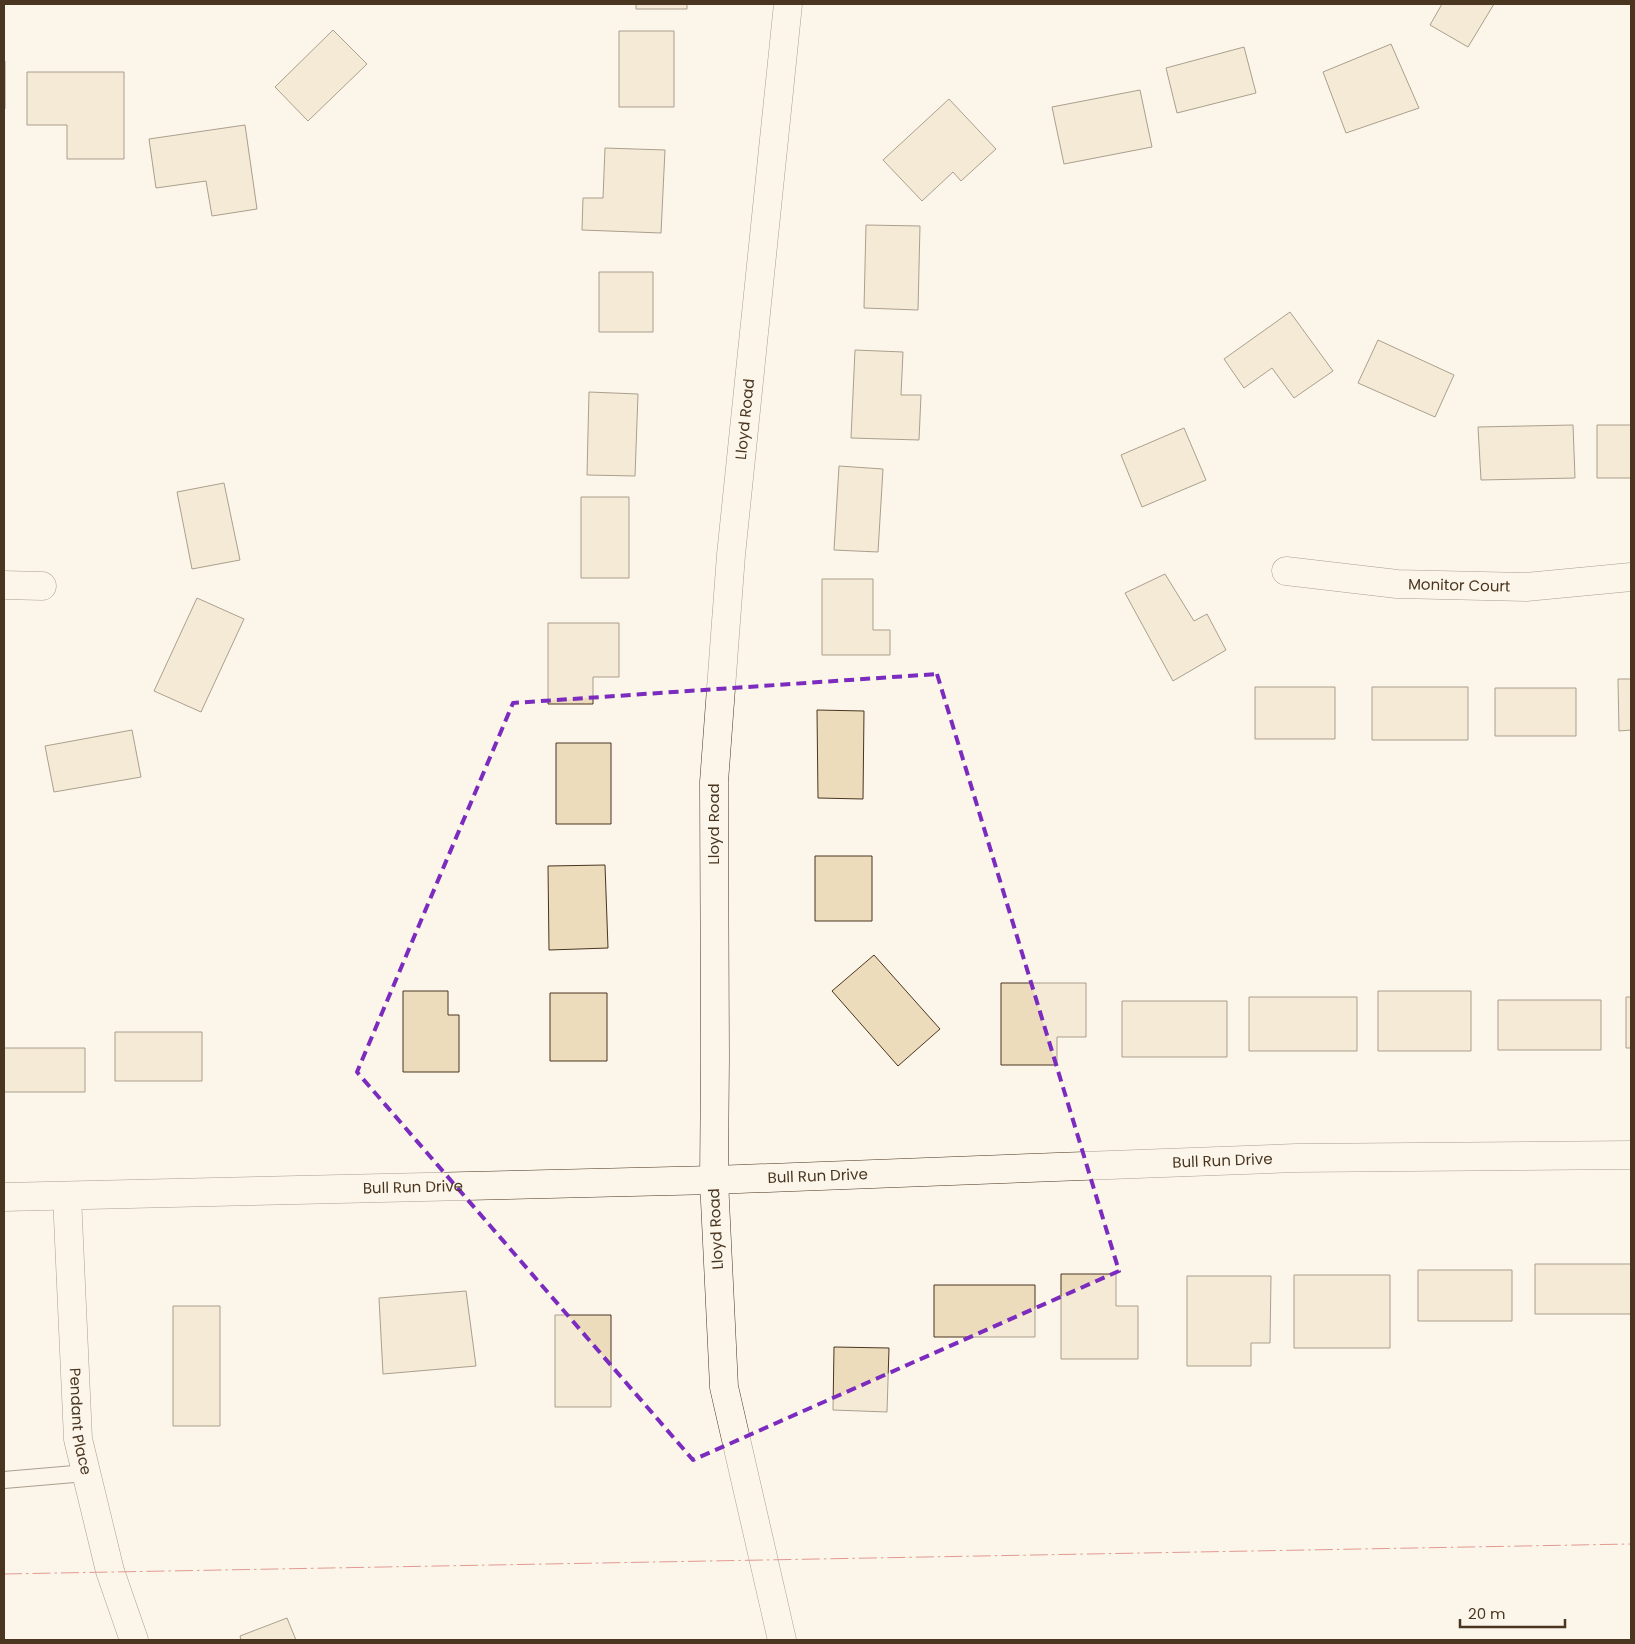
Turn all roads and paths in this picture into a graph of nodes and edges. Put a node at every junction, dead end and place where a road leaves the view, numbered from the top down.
1 (788, 4) edge
2 (1286, 571) dead end
3 (1631, 577) edge
4 (4, 585) edge
5 (42, 586) dead end
6 (1631, 1155) edge
7 (714, 1180) junction
8 (4, 1196) edge
9 (67, 1196) junction
10 (86, 1473) junction
11 (4, 1480) edge
12 (134, 1640) edge
13 (782, 1640) edge

1 - 7 street, Lloyd Road
2 - 3 street, Monitor Court
4 - 5 street
6 - 7 street, Bull Run Drive
7 - 9 street, Bull Run Drive
7 - 13 street, Lloyd Road
8 - 9 street, Bull Run Drive
9 - 10 street, Pendant Place
10 - 11 lane
10 - 12 street, Pendant Place

